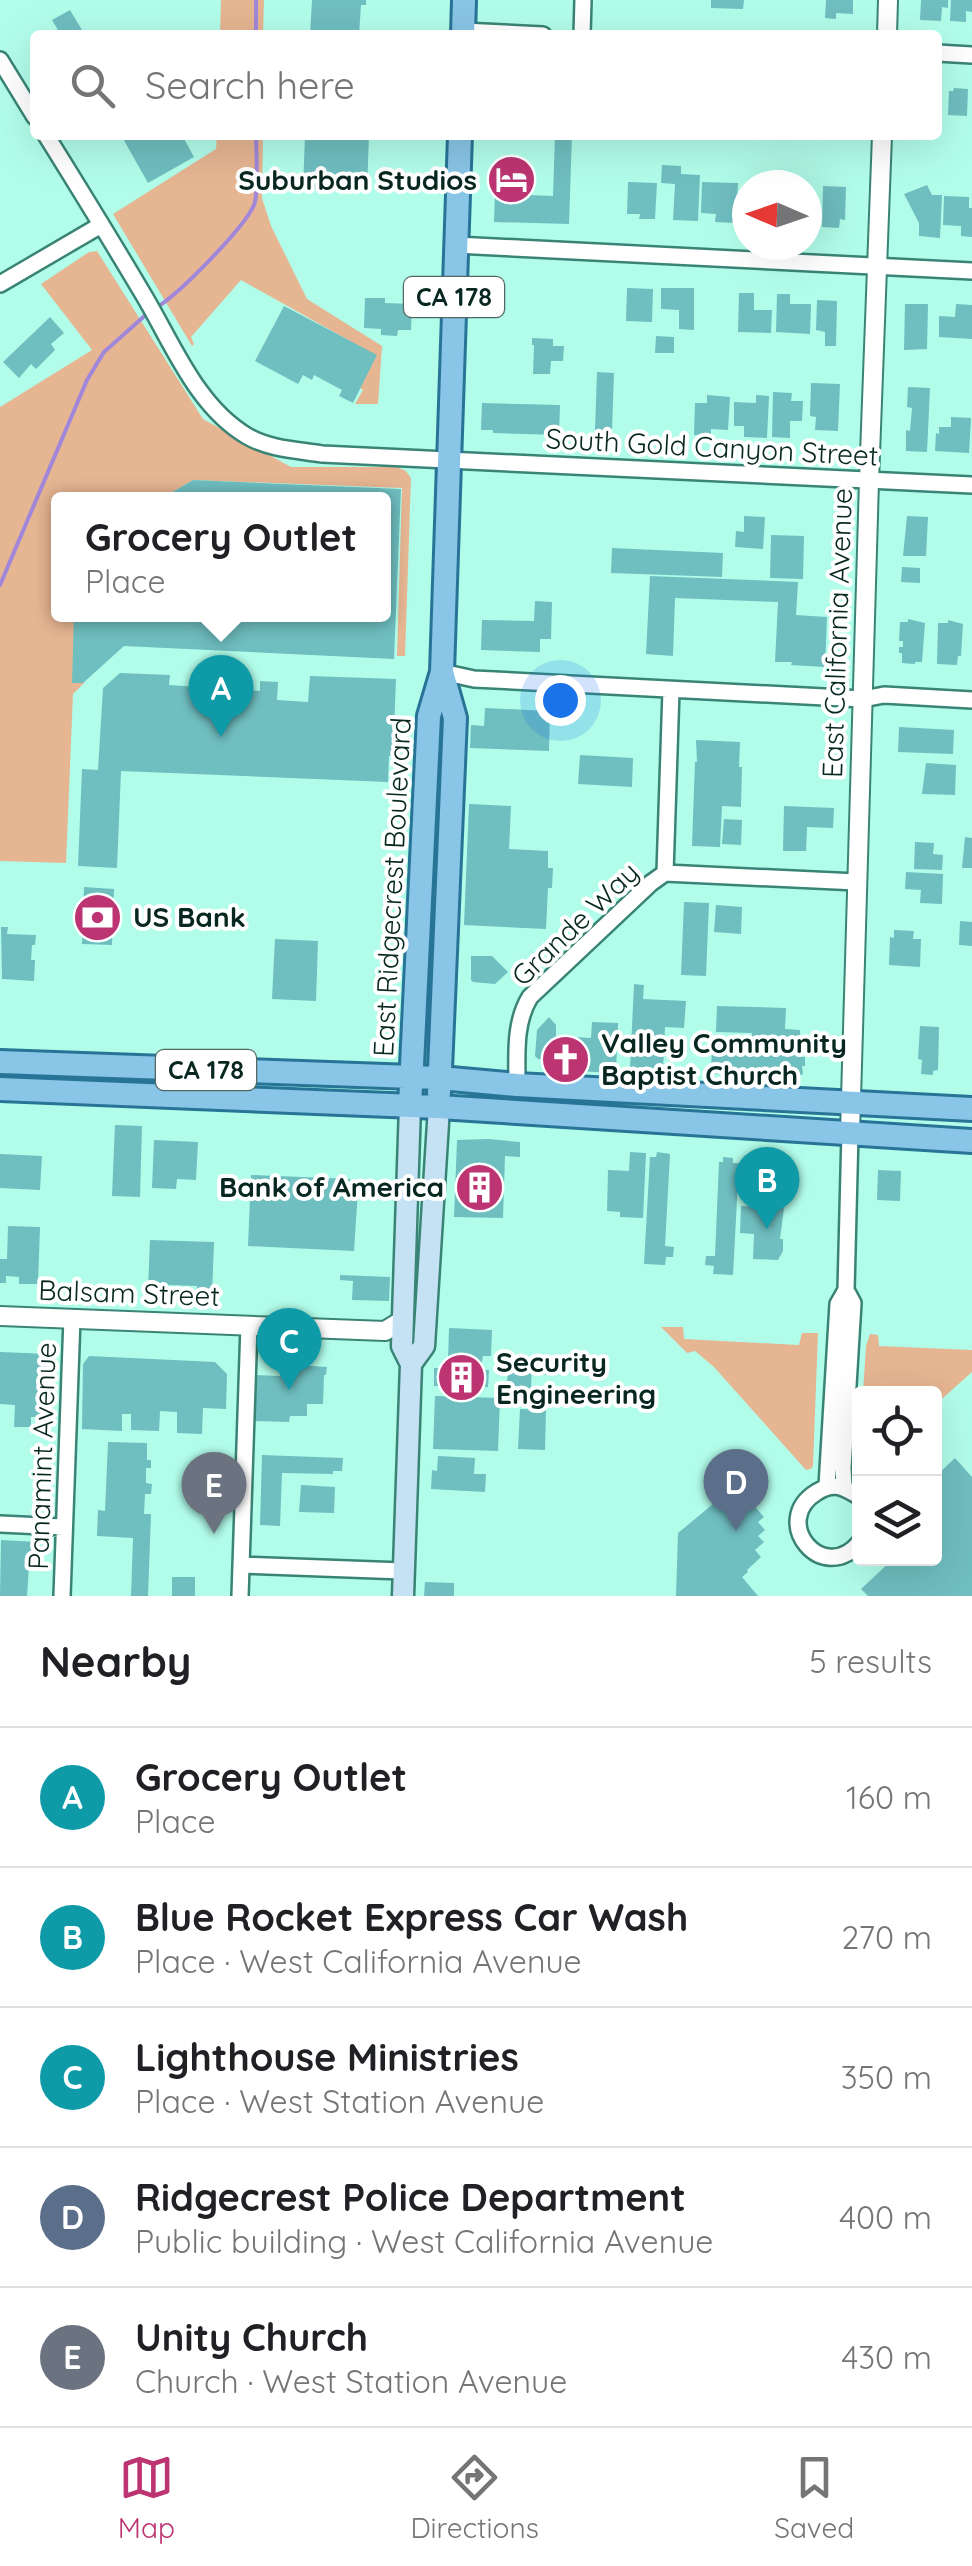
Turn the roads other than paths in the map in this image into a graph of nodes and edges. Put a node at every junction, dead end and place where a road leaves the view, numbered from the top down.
1 (464, 0) edge
2 (582, 0) edge
3 (888, 0) edge
4 (463, 30) edge
5 (582, 30) edge
6 (887, 30) edge
7 (942, 53) edge
8 (972, 55) edge
9 (0, 60) edge
10 (30, 109) edge
11 (49, 140) edge
12 (460, 140) edge
13 (882, 140) edge
14 (102, 225) junction
15 (456, 245) junction
16 (876, 267) junction
17 (972, 271) edge
18 (0, 284) edge
19 (449, 459) junction
20 (869, 480) junction
21 (972, 484) edge
22 (442, 672) junction
23 (671, 690) junction
24 (863, 700) junction
25 (972, 700) edge
26 (665, 872) junction
27 (857, 882) junction
28 (0, 1062) edge
29 (129, 1067) junction
30 (412, 1078) junction
31 (440, 1078) junction
32 (518, 1085) junction
33 (8, 1089) edge
34 (851, 1102) junction
35 (410, 1106) junction
36 (439, 1107) junction
37 (972, 1110) edge
38 (850, 1133) junction
39 (972, 1140) edge
40 (846, 1290) junction
41 (428, 1302) junction
42 (0, 1316) edge
43 (72, 1318) junction
44 (403, 1320) junction
45 (249, 1325) junction
46 (411, 1364) junction
47 (827, 1486) junction
48 (844, 1487) junction
49 (852, 1492) edge
50 (0, 1524) edge
51 (64, 1527) junction
52 (852, 1550) edge
53 (241, 1565) junction
54 (403, 1571) junction
55 (62, 1596) edge
56 (240, 1596) edge
57 (402, 1596) edge

1 - 4 main road
2 - 5 street
3 - 6 street
7 - 8 street
9 - 10 street
11 - 14 street, South Gold Canyon Street
12 - 15 main road, East Ridgecrest Boulevard / CA 178
13 - 16 street, East California Avenue
14 - 18 street
14 - 19 street, South Gold Canyon Street
15 - 16 street
15 - 19 main road, East Ridgecrest Boulevard / CA 178
16 - 17 street
16 - 20 street, East California Avenue
19 - 20 street, South Gold Canyon Street
19 - 22 main road, East Ridgecrest Boulevard / CA 178
20 - 21 street, South Gold Canyon Street
20 - 24 street, East California Avenue
22 - 23 street
22 - 30 main road, East Ridgecrest Boulevard / CA 178
22 - 31 main road, East Ridgecrest Boulevard / CA 178
23 - 24 street
23 - 26 street
24 - 25 street
24 - 27 street, East California Avenue
26 - 27 street, Grande Way
26 - 32 street, Grande Way
27 - 34 street, East California Avenue
28 - 29 main road, CA 178
29 - 30 main road, CA 178
29 - 33 main road
30 - 31 main road
30 - 35 main road, East Ridgecrest Boulevard
31 - 32 main road
31 - 36 main road, CA 178
32 - 34 main road
33 - 35 main road, CA 178
34 - 37 main road
34 - 38 street, East California Avenue
35 - 36 main road
35 - 44 main road
36 - 38 main road
36 - 41 main road
38 - 39 main road
38 - 40 street
40 - 47 street
40 - 48 street
41 - 44 street, Balsam Street
41 - 46 main road
42 - 43 street, Balsam Street
43 - 45 street, Balsam Street
43 - 51 street, Panamint Avenue
44 - 45 street, Balsam Street
44 - 46 main road
45 - 53 street
46 - 54 main road
47 - 48 street
47 - 52 street
48 - 49 street
50 - 51 street
51 - 55 street, Panamint Avenue
53 - 54 street
53 - 56 street
54 - 57 main road

